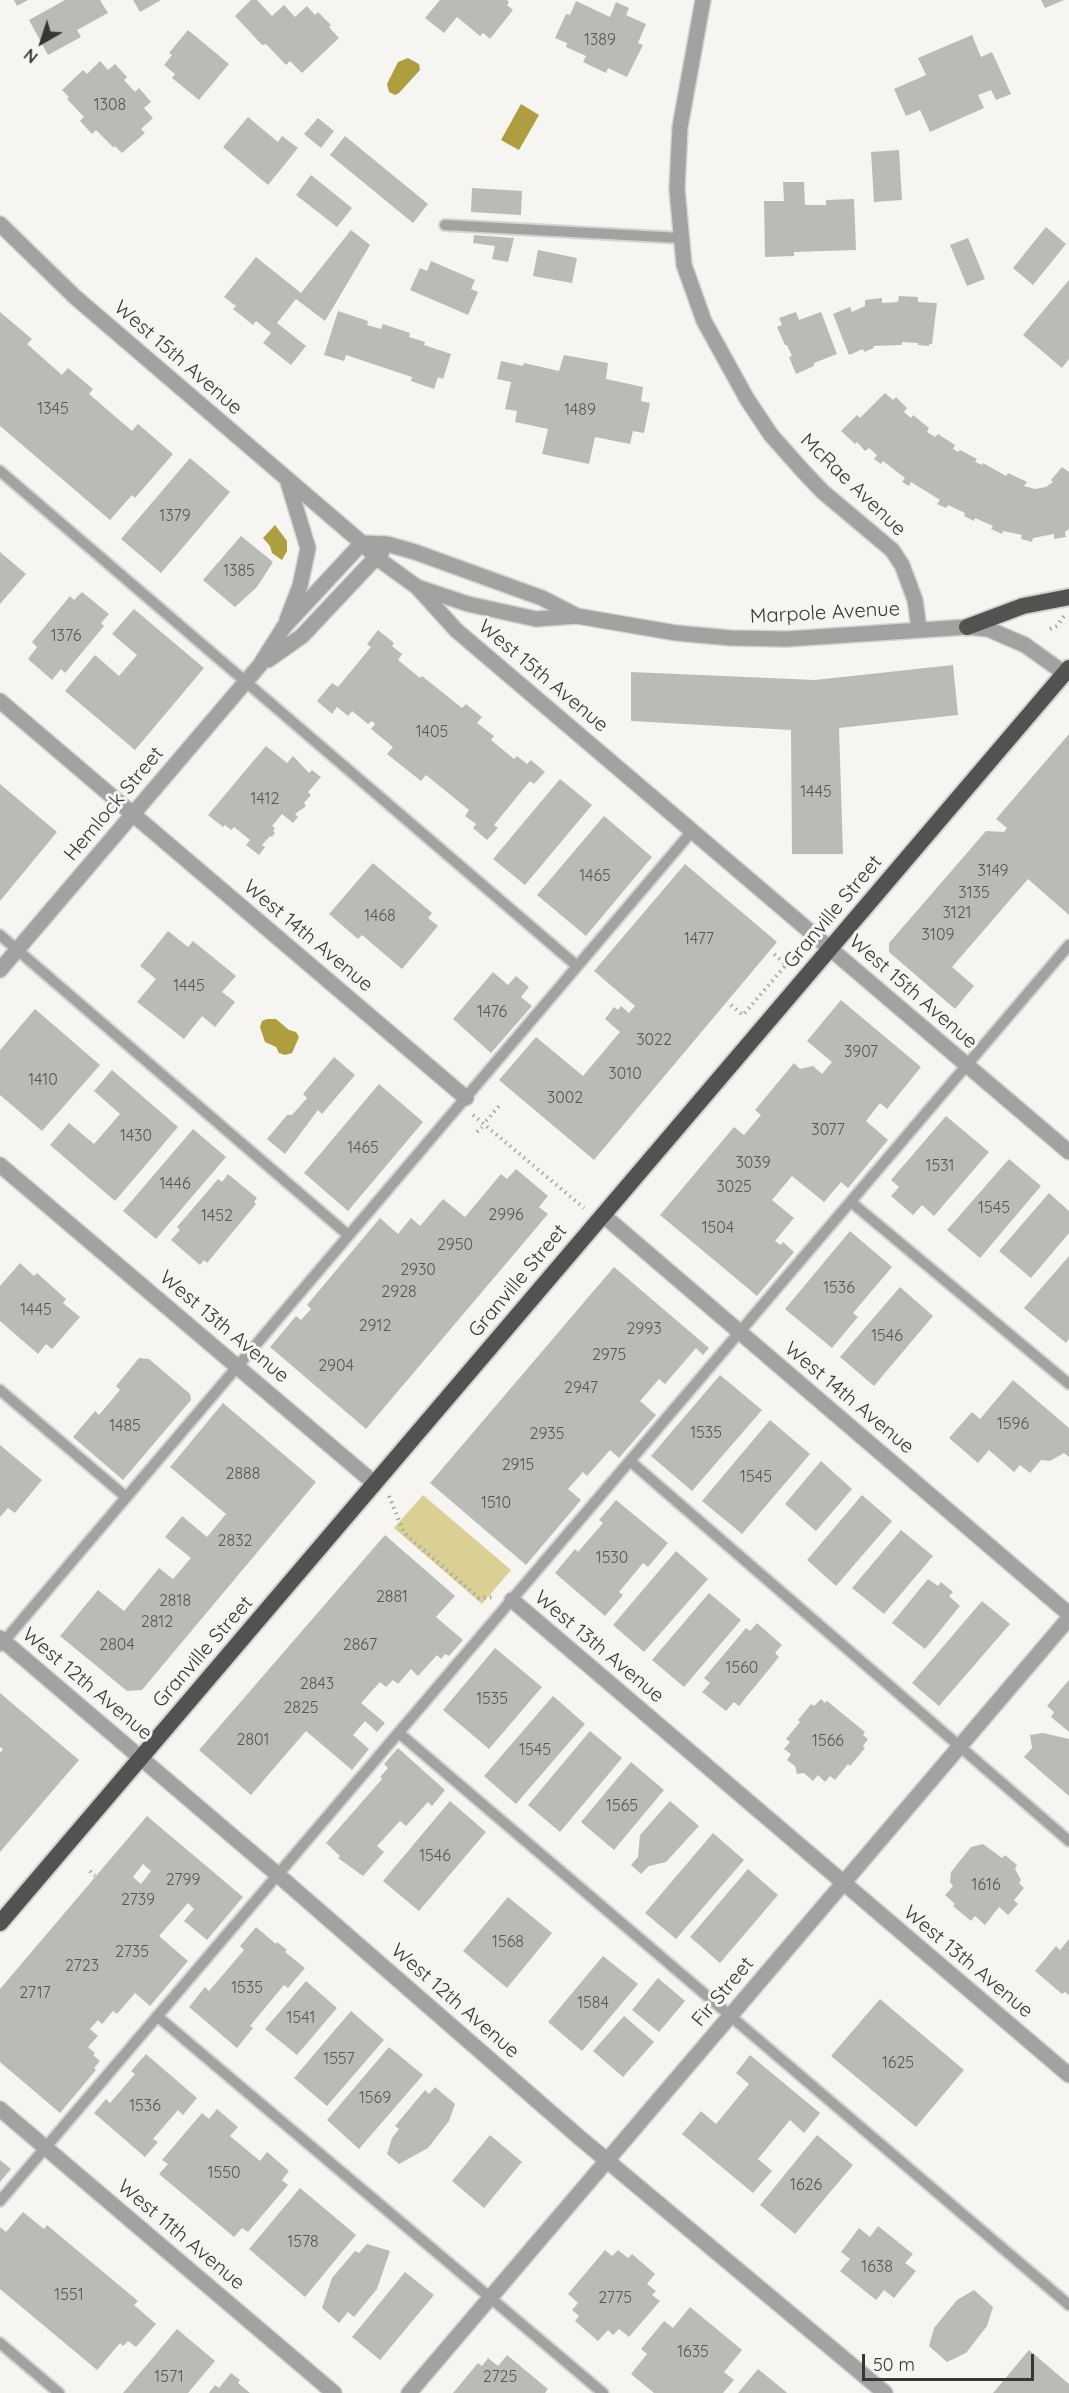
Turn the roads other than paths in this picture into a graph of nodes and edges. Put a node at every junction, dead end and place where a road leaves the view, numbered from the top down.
1 (703, 0) edge
2 (0, 224) edge
3 (445, 225) dead end
4 (681, 238) junction
5 (0, 471) edge
6 (287, 479) junction
7 (362, 543) junction
8 (387, 544) junction
9 (377, 558) junction
10 (417, 587) junction
11 (1069, 597) edge
12 (577, 616) junction
13 (284, 627) junction
14 (967, 627) junction
15 (919, 628) junction
16 (260, 665) junction
17 (1067, 671) edge
18 (246, 682) junction
19 (0, 701) edge
20 (132, 814) junction
21 (693, 830) junction
22 (0, 935) edge
23 (1069, 945) edge
24 (830, 948) junction
25 (17, 949) junction
26 (577, 966) junction
27 (0, 970) edge
28 (966, 1066) junction
29 (466, 1098) junction
30 (1069, 1152) edge
31 (0, 1165) edge
32 (851, 1202) junction
33 (603, 1215) junction
34 (348, 1235) junction
35 (740, 1332) junction
36 (238, 1366) junction
37 (1069, 1384) edge
38 (0, 1390) edge
39 (630, 1461) junction
40 (374, 1483) junction
41 (126, 1497) junction
42 (512, 1600) junction
43 (1069, 1616) edge
44 (1, 1642) edge
45 (399, 1733) junction
46 (959, 1747) junction
47 (141, 1758) junction
48 (1069, 1841) edge
49 (278, 1875) junction
50 (843, 1883) junction
51 (0, 1923) edge
52 (158, 2016) junction
53 (730, 2016) junction
54 (1069, 2075) edge
55 (0, 2109) edge
56 (46, 2148) junction
57 (607, 2161) junction
58 (0, 2201) edge
59 (490, 2297) junction
60 (1069, 2305) edge
61 (0, 2343) edge
62 (59, 2393) edge
63 (334, 2393) edge
64 (409, 2393) edge
65 (603, 2393) edge
66 (885, 2393) edge

1 - 4 street, McRae Avenue
2 - 6 street, West 15th Avenue
3 - 4 lane
4 - 15 street, McRae Avenue
5 - 18 lane
6 - 7 street, West 15th Avenue
6 - 13 street
7 - 8 street, Marpole Avenue
7 - 9 street, West 15th Avenue
7 - 13 street, Hemlock Street
8 - 9 street, Hemlock Street
8 - 12 street, Marpole Avenue
9 - 10 street, West 15th Avenue
9 - 16 street, Hemlock Street
10 - 12 street, Marpole Avenue
10 - 21 street, West 15th Avenue
11 - 14 highway
12 - 15 street, Marpole Avenue
13 - 16 street, Hemlock Street
14 - 15 street, Marpole Avenue
14 - 17 street, Marpole Avenue
16 - 18 street, Hemlock Street
17 - 24 highway, Granville Street
18 - 20 street, Hemlock Street
18 - 26 lane
19 - 20 street, West 14th Avenue
20 - 25 street, Hemlock Street
20 - 29 street, West 14th Avenue
21 - 24 street, West 15th Avenue
21 - 26 lane
22 - 25 lane
23 - 28 lane
24 - 28 street, West 15th Avenue
24 - 33 highway, Granville Street
25 - 27 street, Hemlock Street
25 - 34 lane
26 - 29 lane
28 - 30 street, West 15th Avenue
28 - 32 lane
29 - 34 lane
31 - 36 street, West 13th Avenue
32 - 35 lane
32 - 37 lane
33 - 35 street, West 14th Avenue
33 - 40 highway, Granville Street
34 - 36 lane
35 - 39 lane
35 - 43 street, West 14th Avenue
36 - 40 street, West 13th Avenue
36 - 41 lane
38 - 41 lane
39 - 42 lane
39 - 46 lane
40 - 47 highway, Granville Street
41 - 44 lane
42 - 45 lane
42 - 50 street, West 13th Avenue
43 - 46 street, Fir Street
44 - 47 street, West 12th Avenue
45 - 49 lane
45 - 53 lane
46 - 48 lane
46 - 50 street, Fir Street
47 - 49 street, West 12th Avenue
47 - 51 highway, Granville Street
49 - 52 lane
49 - 57 street, West 12th Avenue
50 - 53 street, Fir Street
50 - 54 street, West 13th Avenue
52 - 56 lane
52 - 59 lane
53 - 57 street, Fir Street
53 - 60 lane
55 - 56 street, West 11th Avenue
56 - 58 lane
56 - 63 street, West 11th Avenue
57 - 59 street, Fir Street
57 - 66 street, West 12th Avenue
59 - 64 street, Fir Street
59 - 65 lane
61 - 62 lane

